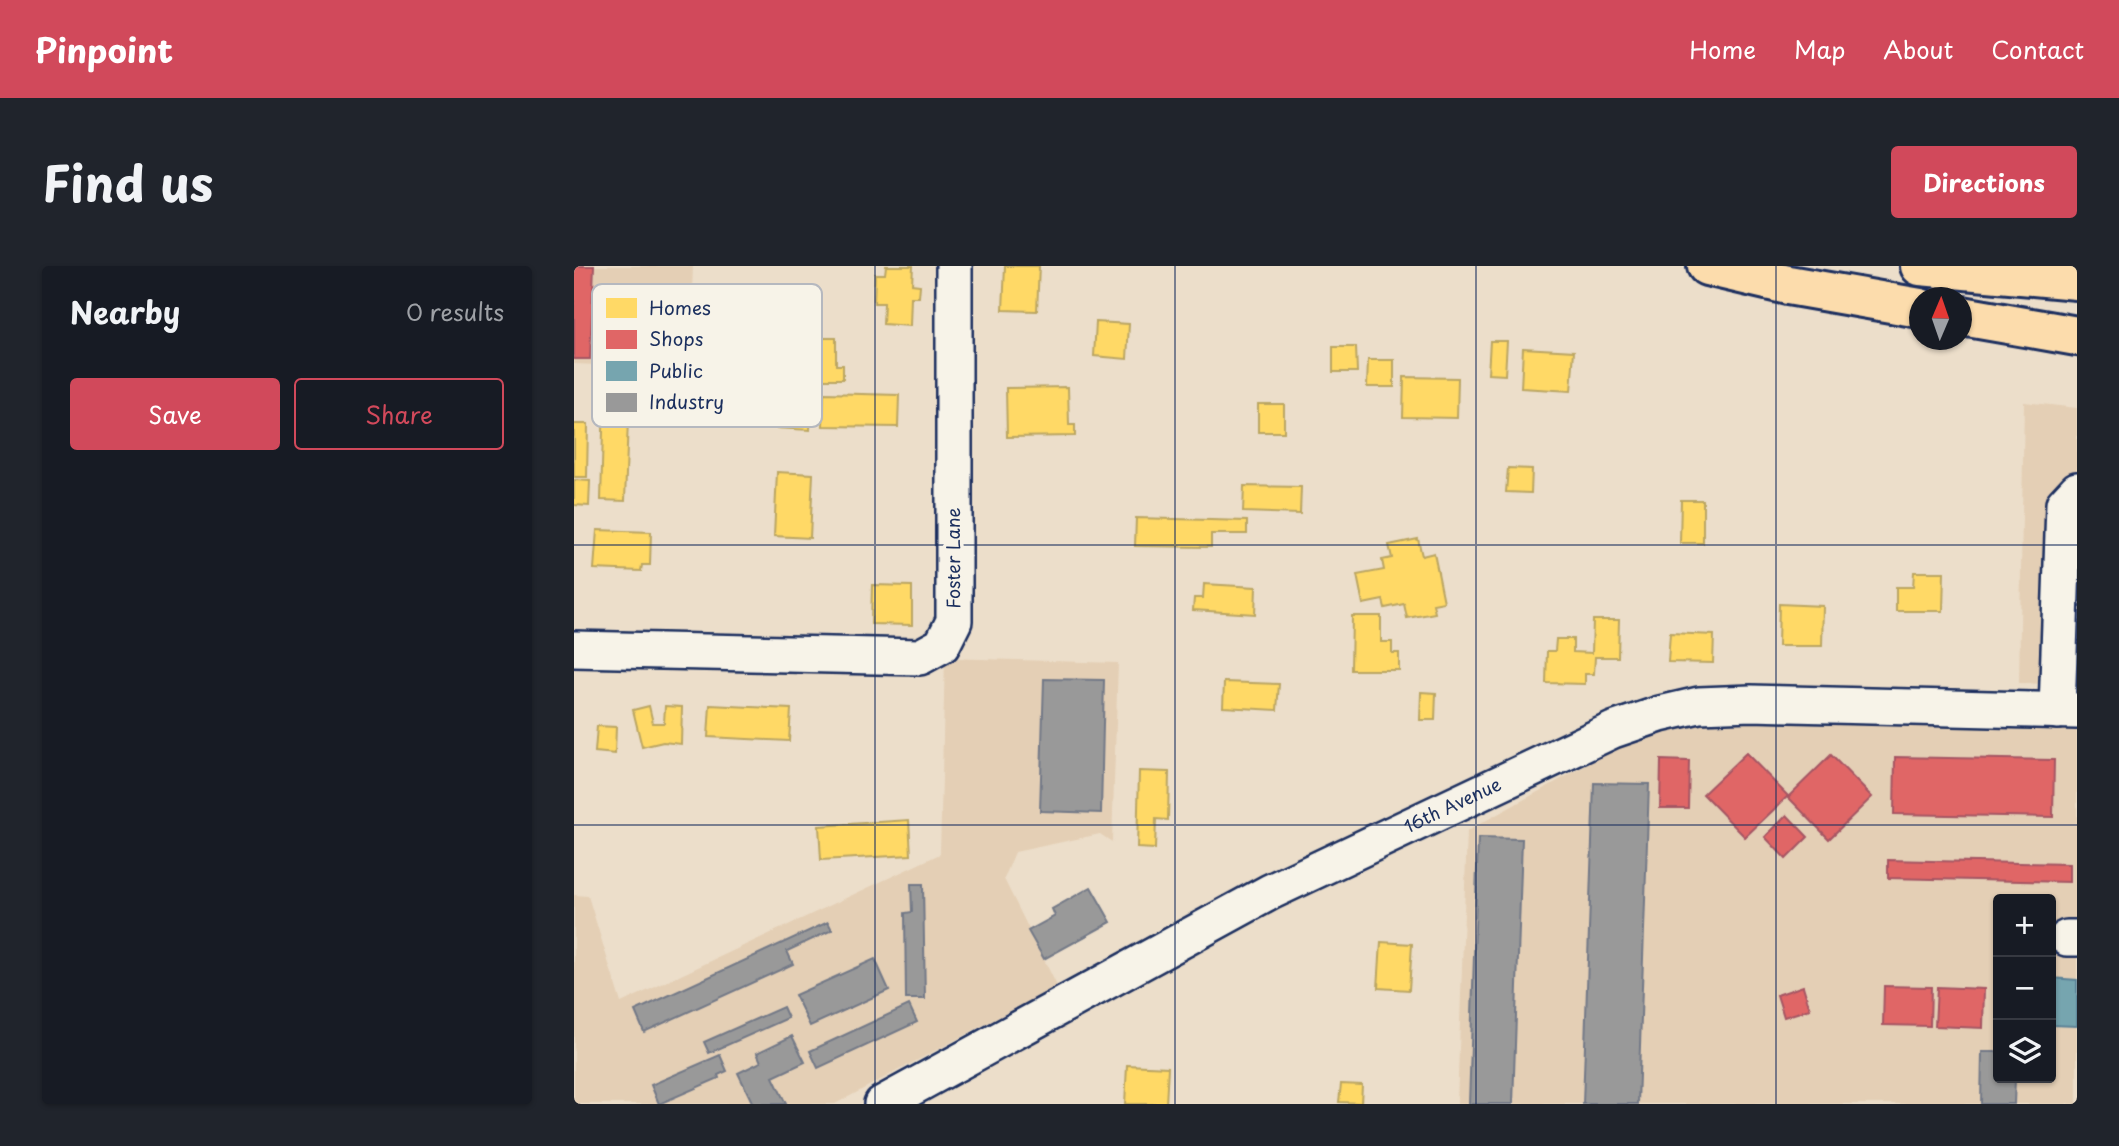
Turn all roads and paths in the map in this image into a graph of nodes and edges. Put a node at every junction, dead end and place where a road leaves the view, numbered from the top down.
1 (954, 266) edge
2 (1707, 266) edge
3 (1920, 266) edge
4 (2077, 280) edge
5 (1909, 306) edge
6 (1972, 318) edge
7 (2077, 336) edge
8 (2077, 490) edge
9 (574, 649) edge
10 (2067, 711) edge
11 (883, 1104) edge

1 - 9 street, Foster Lane
2 - 5 main road
3 - 4 main road
6 - 7 main road
8 - 10 street
10 - 11 street, 16th Avenue

